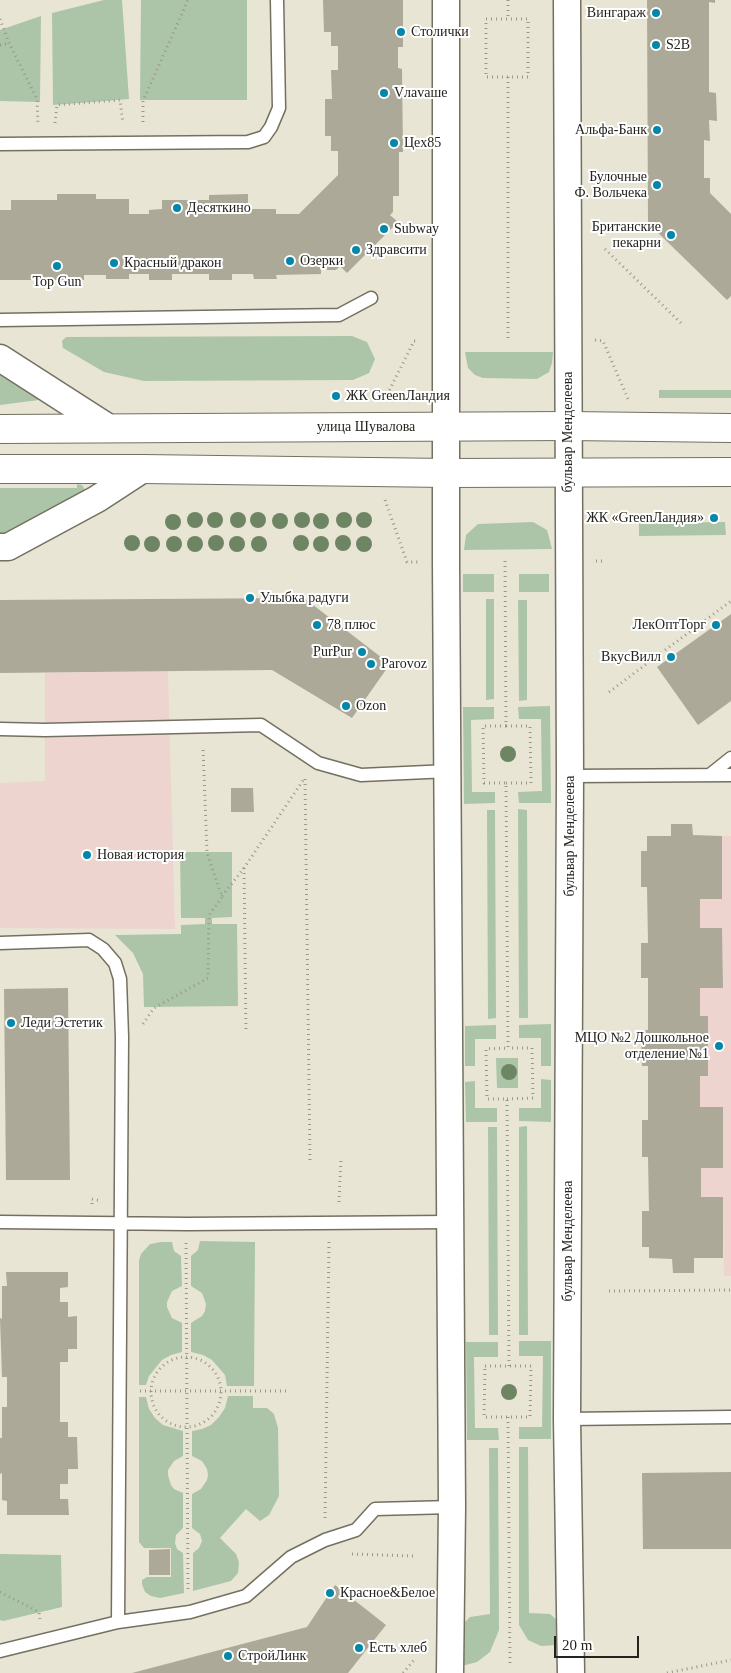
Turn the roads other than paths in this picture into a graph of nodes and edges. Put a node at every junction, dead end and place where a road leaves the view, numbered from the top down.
1 (277, 0) edge
2 (446, 0) edge
3 (567, 0) edge
4 (0, 144) edge
5 (371, 298) dead end
6 (0, 320) edge
7 (0, 358) edge
8 (569, 426) junction
9 (446, 427) junction
10 (109, 428) junction
11 (731, 428) edge
12 (0, 429) edge
13 (0, 469) edge
14 (143, 469) junction
15 (731, 472) edge
16 (447, 473) junction
17 (568, 473) junction
18 (0, 547) edge
19 (0, 729) edge
20 (731, 758) edge
21 (448, 771) junction
22 (712, 774) junction
23 (731, 775) edge
24 (570, 776) junction
25 (0, 943) edge
26 (0, 1222) edge
27 (119, 1222) junction
28 (450, 1222) junction
29 (731, 1417) edge
30 (567, 1419) junction
31 (452, 1507) junction
32 (118, 1622) junction
33 (0, 1651) edge
34 (450, 1673) edge
35 (571, 1673) edge

1 - 4 lane
2 - 9 street
3 - 8 street, бульвар Менделеева
5 - 6 lane
7 - 10 street
8 - 9 street, улица Шувалова
8 - 11 street, улица Шувалова
8 - 17 street, бульвар Менделеева
9 - 10 street, улица Шувалова
9 - 16 street
10 - 12 street, улица Шувалова
13 - 14 street
14 - 16 street
14 - 18 street
15 - 17 street
16 - 17 street
16 - 21 street
17 - 24 street, бульвар Менделеева
19 - 21 lane
20 - 22 lane
21 - 28 street
22 - 23 lane
22 - 24 lane
24 - 30 street, бульвар Менделеева
25 - 27 lane
26 - 27 lane
27 - 28 lane
27 - 32 lane
28 - 31 street
29 - 30 lane
30 - 35 street, бульвар Менделеева
31 - 32 lane
31 - 34 street
32 - 33 lane

